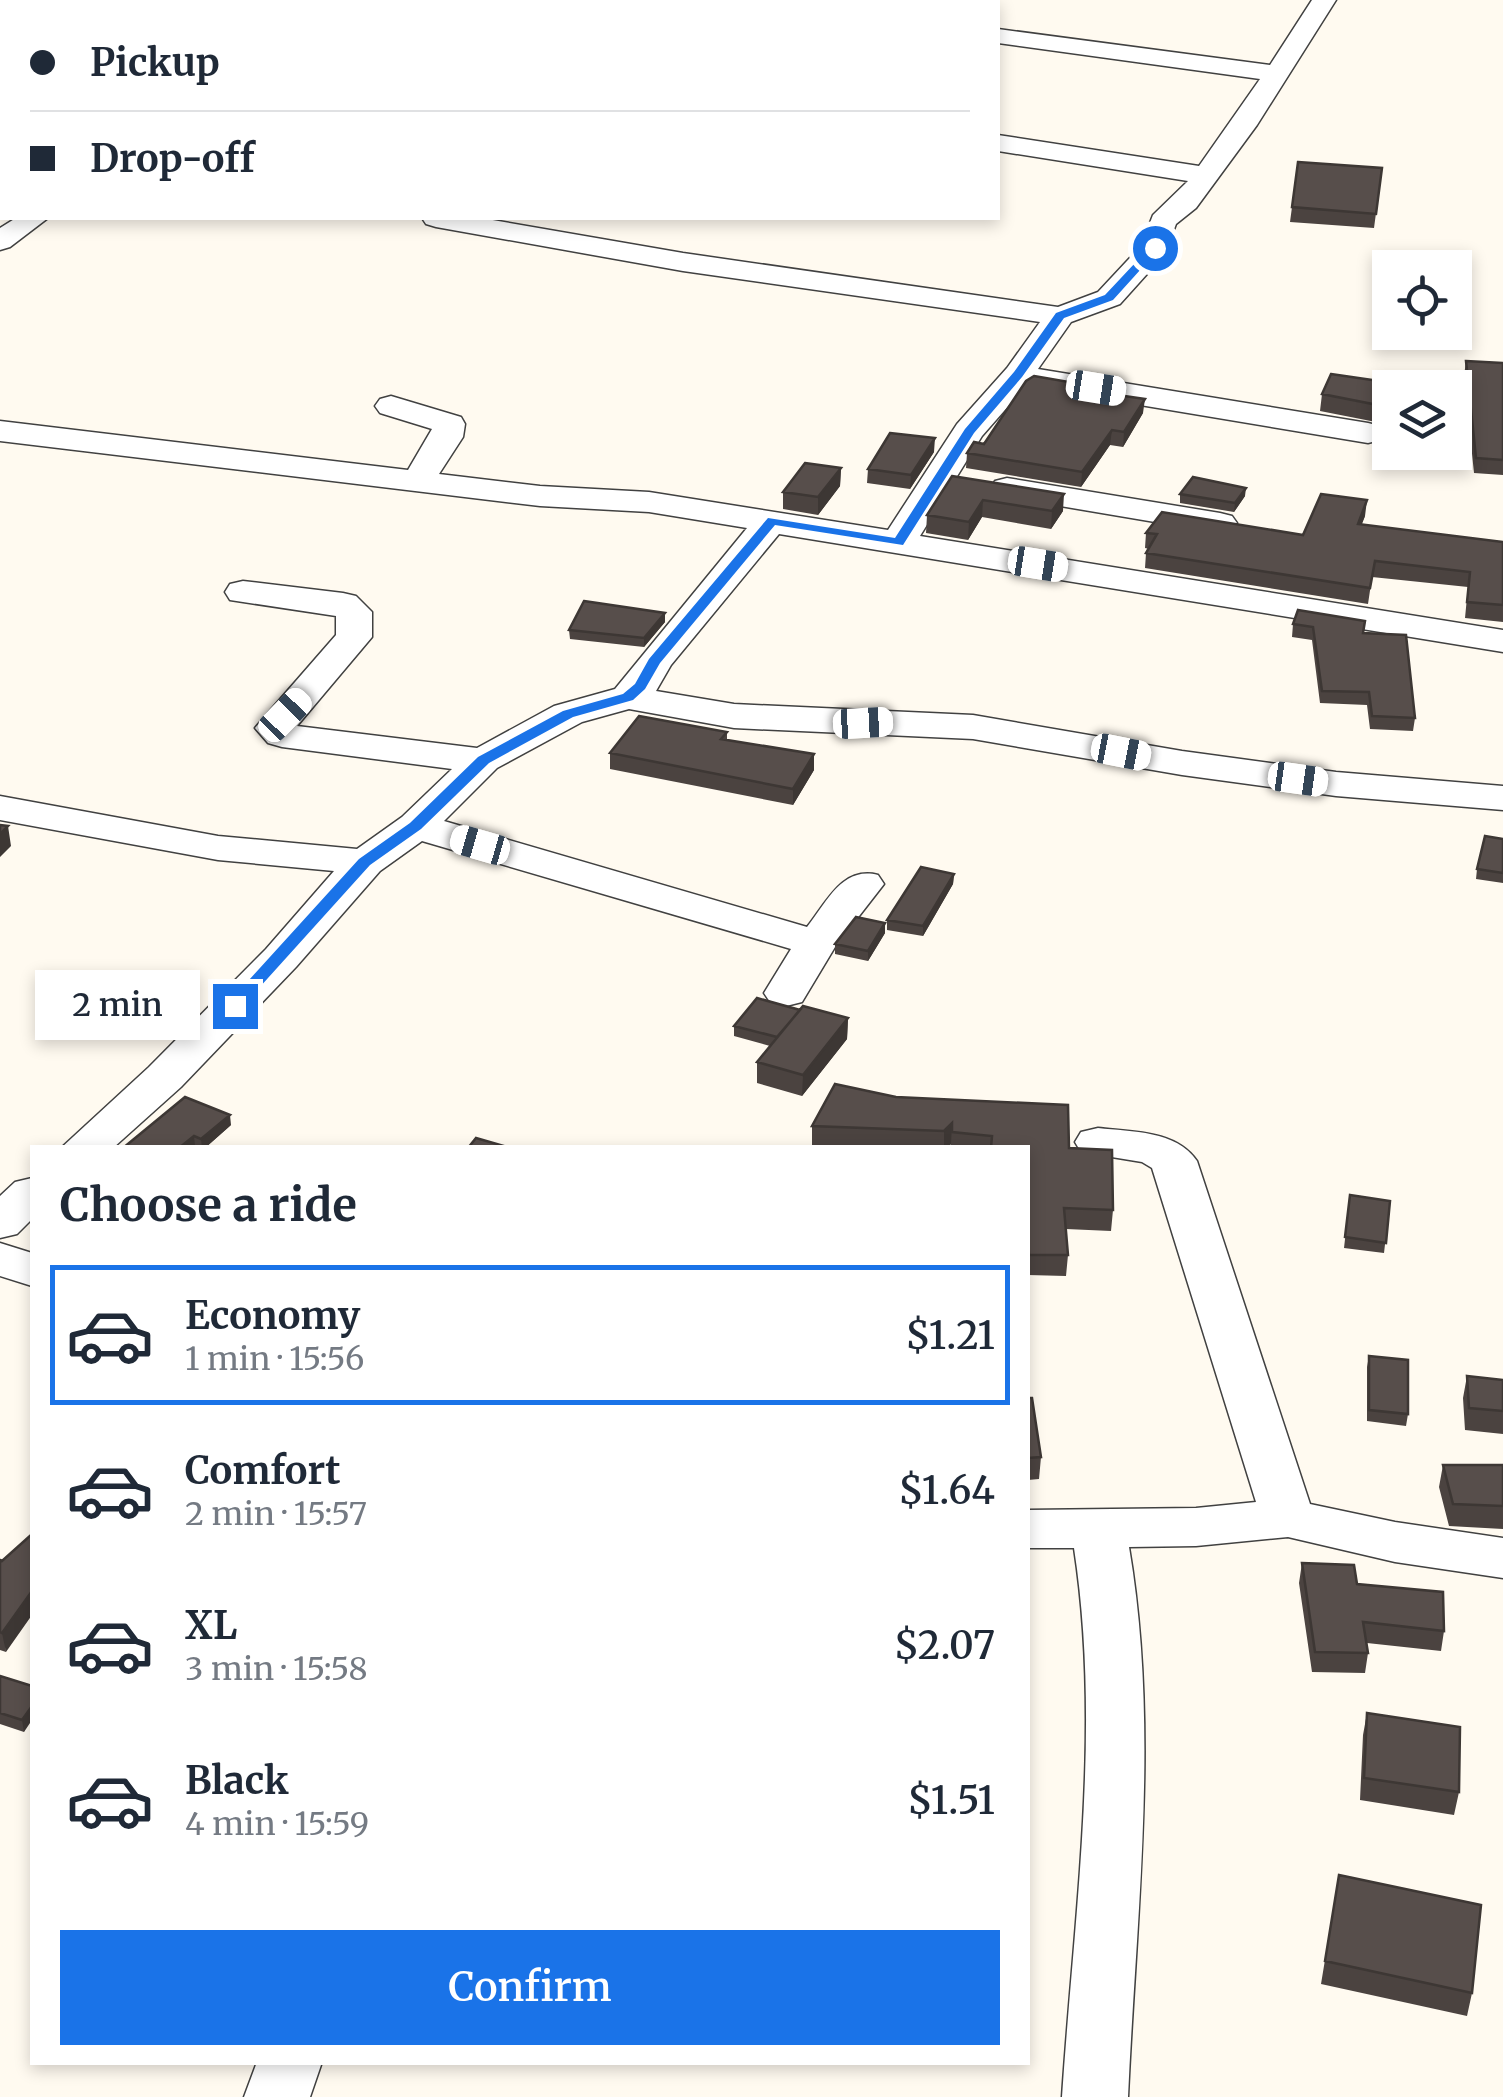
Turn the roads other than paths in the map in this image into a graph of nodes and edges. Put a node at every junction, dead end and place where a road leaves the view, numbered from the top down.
1 (1324, 0) edge
2 (1000, 36) edge
3 (1277, 74) junction
4 (1000, 143) edge
5 (1203, 175) junction
6 (31, 220) edge
7 (447, 220) edge
8 (0, 240) edge
9 (1060, 316) junction
10 (1018, 375) junction
11 (391, 406) dead end
12 (0, 431) edge
13 (1368, 433) dead end
14 (940, 478) junction
15 (417, 482) junction
16 (772, 520) junction
17 (1237, 526) edge
18 (898, 542) junction
19 (243, 592) dead end
20 (1503, 641) edge
21 (628, 697) junction
22 (484, 760) junction
23 (1503, 798) edge
24 (0, 808) edge
25 (416, 826) junction
26 (365, 862) junction
27 (863, 884) dead end
28 (816, 943) junction
29 (786, 993) dead end
30 (1098, 1142) dead end
31 (87, 1145) edge
32 (30, 1195) edge
33 (0, 1224) edge
34 (0, 1259) edge
35 (30, 1269) edge
36 (1288, 1518) junction
37 (1098, 1528) junction
38 (1030, 1529) edge
39 (1503, 1558) edge
40 (289, 2065) edge
41 (277, 2097) edge
42 (1096, 2097) edge

1 - 3 street
2 - 3 street
3 - 5 street
4 - 5 street
5 - 9 street
6 - 8 street
7 - 9 street
9 - 10 street
10 - 13 street
10 - 14 street
11 - 15 street
12 - 15 street
14 - 17 street
14 - 18 street
15 - 16 street
16 - 18 street
16 - 21 street
18 - 20 street
19 - 22 street
21 - 22 street
21 - 23 street
22 - 25 street
24 - 26 street
25 - 26 street
25 - 28 street
26 - 31 street
27 - 28 street
28 - 29 street
30 - 36 street
32 - 33 street
34 - 35 street
36 - 37 street
36 - 39 street
37 - 38 street
37 - 42 street
40 - 41 street

